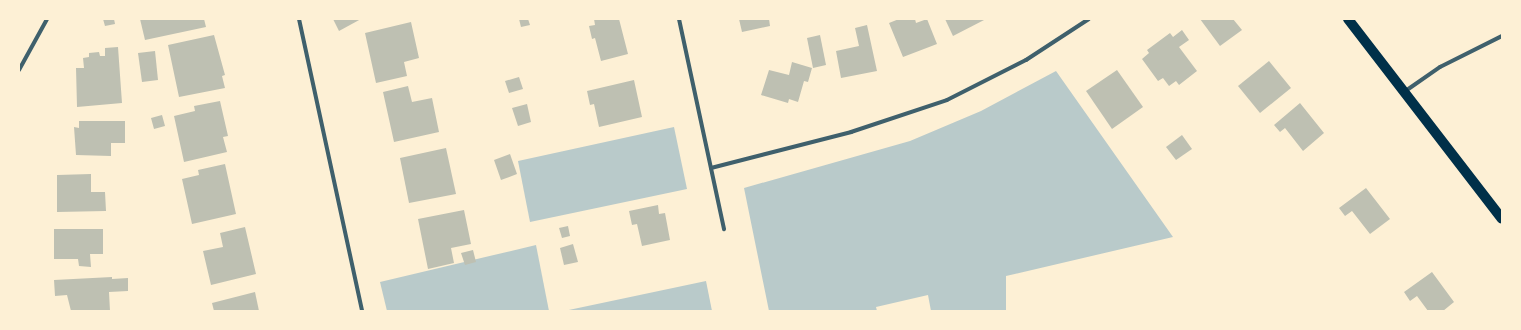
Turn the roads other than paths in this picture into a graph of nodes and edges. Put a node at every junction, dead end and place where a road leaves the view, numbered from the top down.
1 (47, 19) edge
2 (299, 19) edge
3 (679, 19) edge
4 (1089, 19) edge
5 (1348, 19) edge
6 (1502, 36) edge
7 (19, 70) edge
8 (1404, 92) junction
9 (711, 168) junction
10 (1502, 219) edge
11 (724, 229) dead end
12 (362, 311) edge

1 - 7 street
2 - 12 street
3 - 9 street
4 - 9 street
5 - 8 main road
6 - 8 street
8 - 10 main road
9 - 11 street

